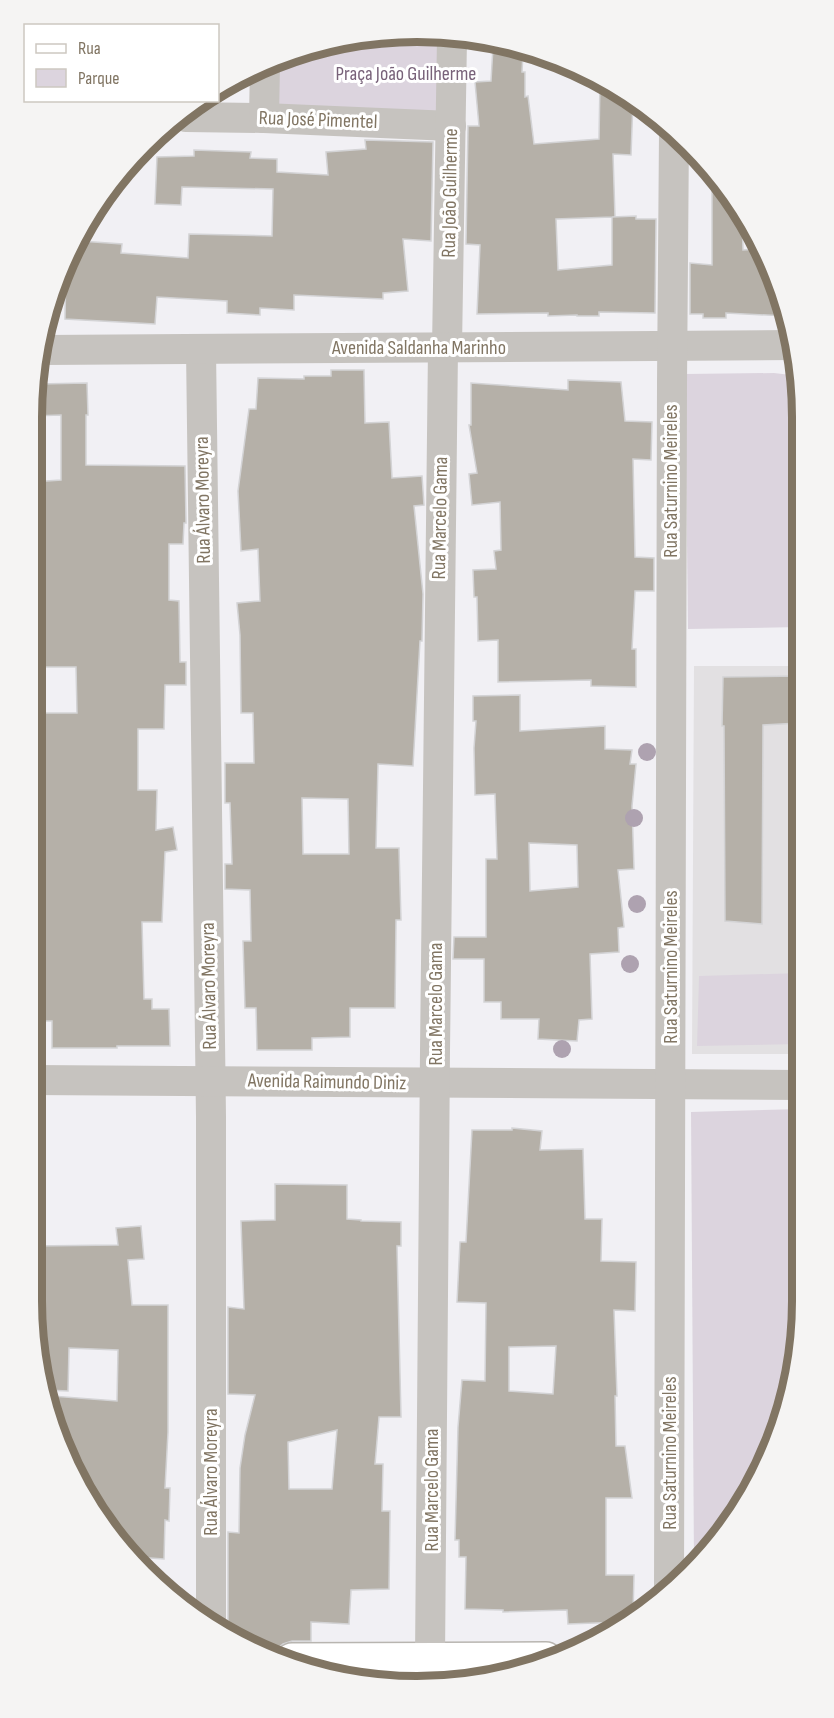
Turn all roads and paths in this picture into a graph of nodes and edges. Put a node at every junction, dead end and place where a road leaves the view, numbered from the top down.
1 (452, 44) edge
2 (265, 75) edge
3 (192, 117) edge
4 (264, 118) junction
5 (451, 126) junction
6 (674, 144) edge
7 (785, 345) edge
8 (672, 346) junction
9 (48, 347) edge
10 (445, 348) junction
11 (201, 349) junction
12 (42, 1080) edge
13 (210, 1080) junction
14 (671, 1083) junction
15 (435, 1084) junction
16 (792, 1085) edge
17 (669, 1578) edge
18 (211, 1614) edge
19 (527, 1659) edge
20 (430, 1660) junction
21 (342, 1668) edge

1 - 5 street, Rua João Guilherme
2 - 4 street
3 - 4 street, Rua José Pimentel
4 - 5 street, Rua José Pimentel
5 - 10 street, Rua João Guilherme
6 - 8 street, Rua Saturnino Meireles
7 - 8 street, Avenida Saldanha Marinho
8 - 10 street, Avenida Saldanha Marinho
8 - 14 street, Rua Saturnino Meireles
9 - 11 street, Avenida Saldanha Marinho
10 - 11 street, Avenida Saldanha Marinho
10 - 15 street, Rua Marcelo Gama
11 - 13 street, Rua Álvaro Moreyra
12 - 13 street, Avenida Raimundo Diniz
13 - 15 street, Avenida Raimundo Diniz
13 - 18 street, Rua Álvaro Moreyra
14 - 15 street, Avenida Raimundo Diniz
14 - 16 street, Avenida Raimundo Diniz
14 - 17 street, Rua Saturnino Meireles
15 - 20 street, Rua Marcelo Gama
19 - 20 main road
20 - 21 main road

